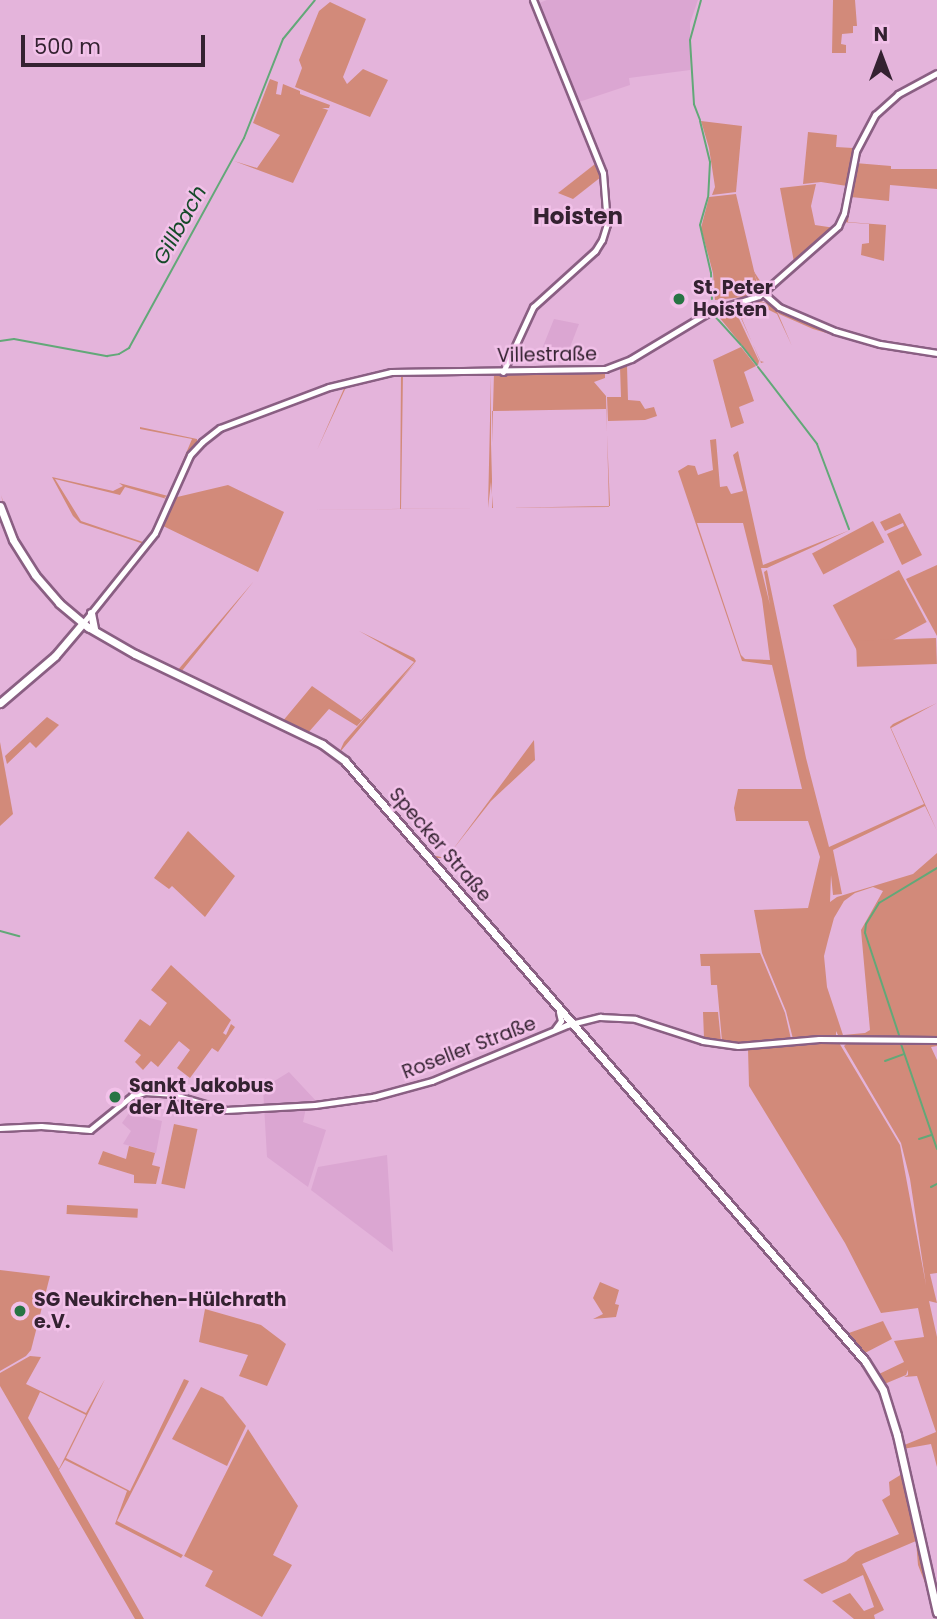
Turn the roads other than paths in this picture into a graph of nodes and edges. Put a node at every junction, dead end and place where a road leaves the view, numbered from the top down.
1 (533, 0) edge
2 (937, 74) edge
3 (763, 293) junction
4 (751, 300) junction
5 (769, 301) junction
6 (937, 353) edge
7 (503, 372) junction
8 (0, 506) edge
9 (65, 609) junction
10 (91, 613) junction
11 (83, 623) junction
12 (96, 632) junction
13 (75, 634) junction
14 (0, 703) edge
15 (545, 991) junction
16 (591, 1018) junction
17 (572, 1023) junction
18 (555, 1029) junction
19 (937, 1040) edge
20 (590, 1044) junction
21 (0, 1128) edge
22 (934, 1587) edge
23 (937, 1613) edge

1 - 7 main road
2 - 3 main road, Villestraße
3 - 4 main road, Villestraße
3 - 5 main road
4 - 5 main road
4 - 7 main road, Villestraße
5 - 6 main road
7 - 10 main road, Villestraße
8 - 9 main road, Specker Straße
9 - 11 main road, Specker Straße
9 - 13 main road
10 - 11 main road
10 - 12 main road
11 - 12 main road, Specker Straße
11 - 13 main road
12 - 15 main road, Specker Straße
13 - 14 main road
15 - 17 main road, Specker Straße
15 - 18 street
16 - 17 street, Roseller Straße
16 - 19 street, Roseller Straße
16 - 20 street
17 - 18 street, Roseller Straße
17 - 20 main road, Specker Straße
18 - 21 street, Roseller Straße
20 - 22 main road, Specker Straße
22 - 23 main road, Specker Straße

